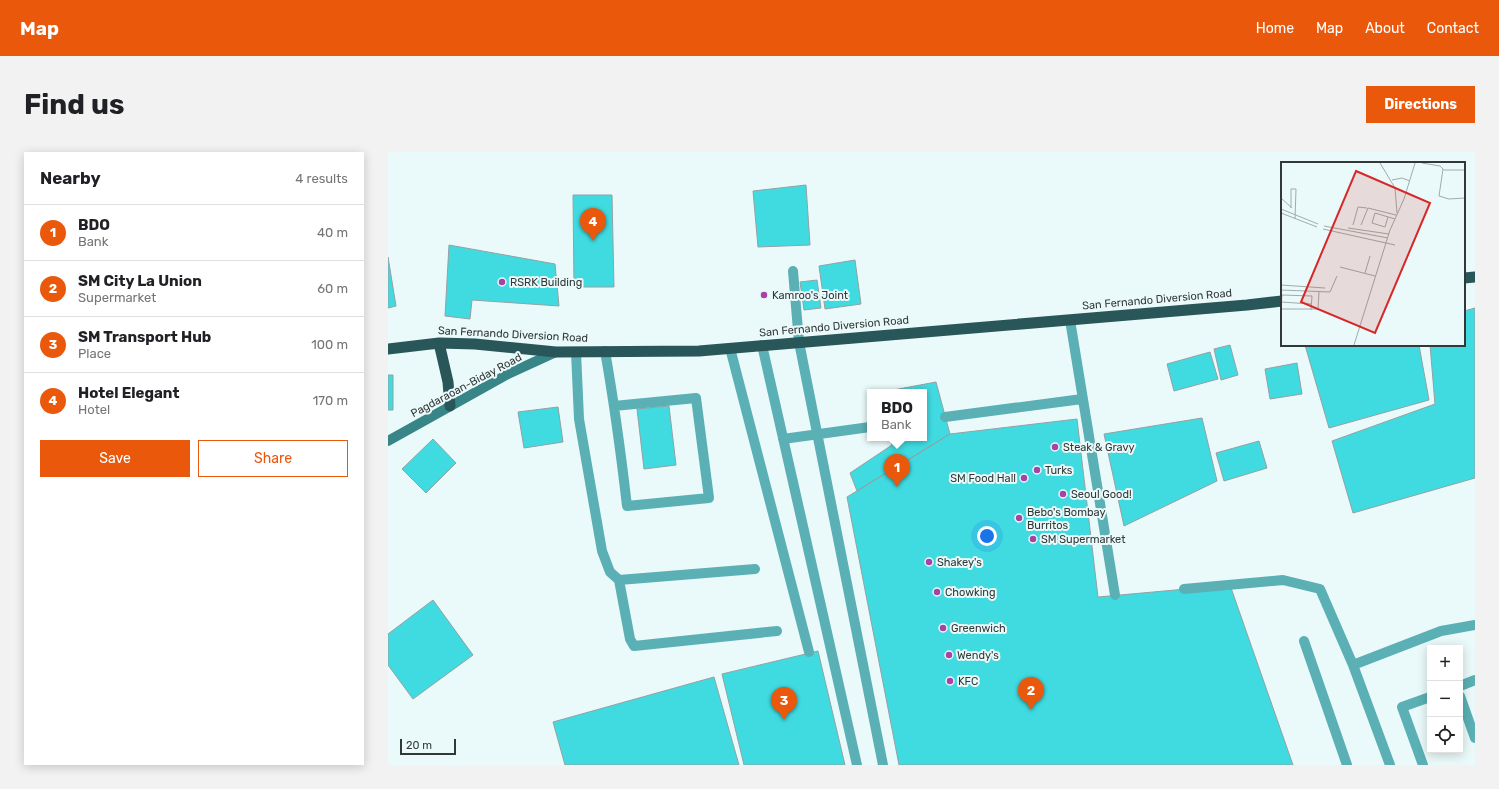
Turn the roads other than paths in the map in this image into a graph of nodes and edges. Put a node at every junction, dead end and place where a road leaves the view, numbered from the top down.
1 (794, 271) dead end
2 (1475, 277) edge
3 (1465, 278) edge
4 (1281, 301) edge
5 (1070, 320) junction
6 (799, 342) junction
7 (439, 343) junction
8 (762, 345) junction
9 (730, 348) junction
10 (388, 349) edge
11 (605, 351) junction
12 (556, 352) junction
13 (576, 352) junction
14 (1082, 399) junction
15 (450, 406) junction
16 (614, 406) junction
17 (945, 417) dead end
18 (867, 427) edge
19 (818, 434) junction
20 (783, 439) junction
21 (388, 441) edge
22 (755, 569) dead end
23 (619, 580) junction
24 (1184, 589) dead end
25 (1115, 595) dead end
26 (1475, 625) edge
27 (777, 631) dead end
28 (1304, 641) dead end
29 (809, 652) dead end
30 (1354, 665) junction
31 (1475, 680) edge
32 (1463, 685) edge
33 (1427, 698) edge
34 (1463, 704) edge
35 (1475, 738) edge
36 (857, 765) edge
37 (883, 765) edge
38 (1347, 765) edge
39 (1390, 765) edge
40 (1423, 765) edge

1 - 6 street
2 - 3 highway
4 - 5 highway, San Fernando Diversion Road
5 - 6 highway, San Fernando Diversion Road
5 - 14 street
6 - 8 highway, San Fernando Diversion Road
6 - 19 street
7 - 10 highway, San Fernando Diversion Road
7 - 12 highway, San Fernando Diversion Road
7 - 15 highway
8 - 9 highway, San Fernando Diversion Road
8 - 20 street
9 - 11 highway, San Fernando Diversion Road
9 - 29 street
11 - 13 highway, San Fernando Diversion Road
11 - 16 street
12 - 13 highway, San Fernando Diversion Road
12 - 15 main road, Pagdaraoan-Biday Road
13 - 23 street
14 - 17 street
14 - 25 street
15 - 21 main road, Pagdaraoan-Biday Road
16 - 16 street
18 - 19 street
19 - 20 street
19 - 37 street
20 - 36 street
22 - 23 street
23 - 27 street
24 - 30 street
26 - 30 street
28 - 38 street
30 - 39 street
31 - 32 street
33 - 40 street
34 - 35 street

